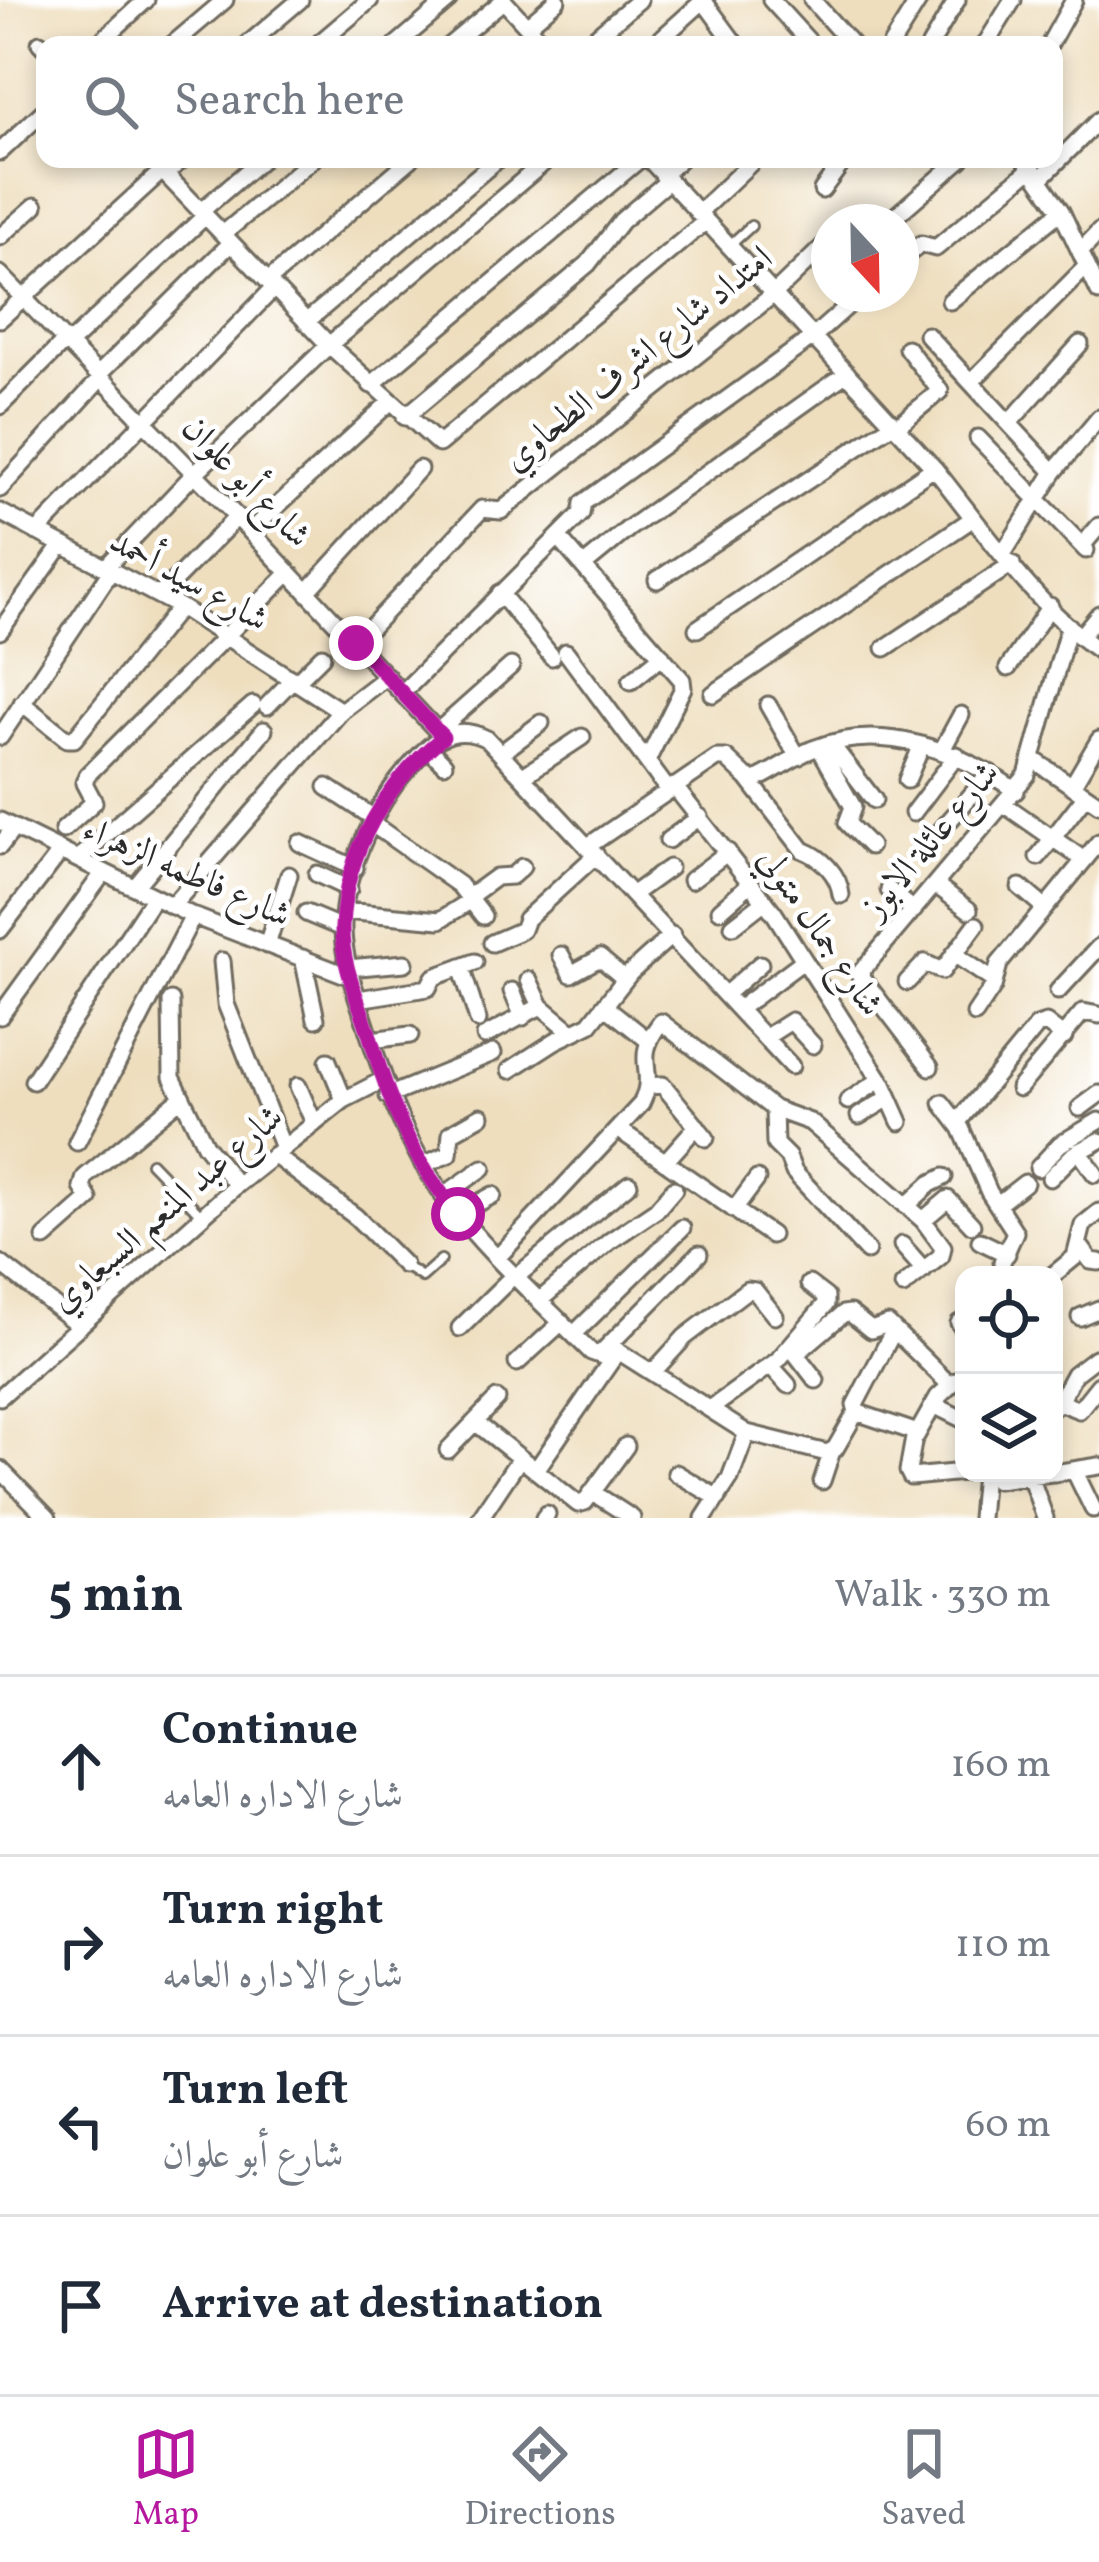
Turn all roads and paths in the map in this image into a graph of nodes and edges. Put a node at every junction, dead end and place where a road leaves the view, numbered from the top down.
1 (146, 0) edge
2 (225, 0) edge
3 (300, 0) edge
4 (370, 0) edge
5 (449, 0) edge
6 (504, 0) edge
7 (557, 0) edge
8 (639, 0) edge
9 (703, 0) edge
10 (771, 0) edge
11 (812, 0) edge
12 (918, 0) edge
13 (958, 0) edge
14 (1012, 0) edge
15 (1074, 0) edge
16 (526, 26) junction
17 (107, 36) edge
18 (183, 36) edge
19 (258, 36) edge
20 (328, 36) edge
21 (407, 36) edge
22 (461, 36) edge
23 (535, 36) edge
24 (597, 36) edge
25 (664, 36) edge
26 (729, 36) edge
27 (804, 36) edge
28 (844, 36) edge
29 (902, 36) edge
30 (935, 36) edge
31 (990, 36) edge
32 (1054, 36) edge
33 (36, 118) edge
34 (1099, 120) edge
35 (1063, 146) edge
36 (0, 152) edge
37 (159, 168) edge
38 (252, 168) edge
39 (304, 168) edge
40 (401, 168) edge
41 (487, 168) edge
42 (537, 168) edge
43 (633, 168) edge
44 (654, 168) edge
45 (673, 168) edge
46 (747, 168) edge
47 (838, 168) edge
48 (951, 168) edge
49 (1033, 168) edge
50 (666, 178) junction
51 (822, 190) dead end
52 (909, 204) edge
53 (35, 206) dead end
54 (1060, 211) junction
55 (203, 214) junction
56 (702, 217) junction
57 (751, 226) dead end
58 (1099, 232) edge
59 (0, 237) edge
60 (227, 239) junction
61 (919, 245) edge
62 (729, 246) junction
63 (811, 259) edge
64 (1083, 259) junction
65 (0, 274) edge
66 (271, 285) junction
67 (1099, 292) edge
68 (774, 295) junction
69 (24, 297) junction
70 (950, 301) dead end
71 (841, 312) edge
72 (0, 319) edge
73 (306, 322) junction
74 (927, 334) dead end
75 (813, 337) junction
76 (68, 341) junction
77 (1080, 344) dead end
78 (328, 345) junction
79 (907, 348) dead end
80 (847, 374) junction
81 (101, 376) junction
82 (971, 382) junction
83 (370, 385) junction
84 (389, 403) junction
85 (0, 406) edge
86 (405, 417) junction
87 (1099, 418) edge
88 (144, 421) junction
89 (1010, 423) junction
90 (895, 425) junction
91 (978, 438) dead end
92 (934, 468) junction
93 (418, 469) dead end
94 (1054, 472) junction
95 (194, 474) junction
96 (0, 489) edge
97 (1037, 499) junction
98 (0, 512) edge
99 (237, 517) junction
100 (972, 519) junction
101 (1099, 526) edge
102 (250, 531) junction
103 (37, 532) junction
104 (558, 537) junction
105 (61, 546) junction
106 (1008, 559) junction
107 (584, 565) junction
108 (108, 570) junction
109 (289, 573) junction
110 (657, 580) dead end
111 (307, 592) junction
112 (500, 593) junction
113 (159, 596) junction
114 (1050, 606) junction
115 (180, 607) junction
116 (1099, 614) edge
117 (697, 629) dead end
118 (0, 631) edge
119 (1074, 631) junction
120 (229, 636) junction
121 (356, 643) junction
122 (886, 648) dead end
123 (1099, 651) edge
124 (322, 656) dead end
125 (662, 656) junction
126 (511, 666) dead end
127 (1007, 668) dead end
128 (387, 676) junction
129 (295, 680) junction
130 (631, 681) dead end
131 (403, 692) junction
132 (713, 694) dead end
133 (22, 703) junction
134 (768, 705) dead end
135 (341, 711) junction
136 (961, 715) dead end
137 (542, 723) dead end
138 (264, 730) dead end
139 (0, 737) edge
140 (582, 737) dead end
141 (437, 739) junction
142 (1099, 740) edge
143 (922, 745) junction
144 (825, 746) junction
145 (949, 753) junction
146 (501, 754) junction
147 (798, 757) junction
148 (1034, 760) junction
149 (647, 761) junction
150 (444, 764) dead end
151 (990, 773) junction
152 (523, 776) junction
153 (748, 779) junction
154 (907, 780) dead end
155 (326, 787) dead end
156 (671, 788) junction
157 (1086, 795) edge
158 (1011, 798) junction
159 (874, 800) dead end
160 (913, 813) dead end
161 (700, 818) junction
162 (372, 820) junction
163 (7, 824) edge
164 (63, 830) dead end
165 (1053, 838) junction
166 (668, 839) dead end
167 (1099, 842) edge
168 (300, 843) dead end
169 (0, 846) edge
170 (870, 846) dead end
171 (592, 850) junction
172 (728, 852) junction
173 (921, 854) dead end
174 (69, 855) junction
175 (1038, 857) dead end
176 (1084, 860) junction
177 (522, 867) dead end
178 (355, 868) junction
179 (669, 868) dead end
180 (104, 872) junction
181 (317, 874) dead end
182 (289, 875) dead end
183 (691, 880) dead end
184 (752, 884) junction
185 (936, 884) junction
186 (135, 887) junction
187 (1019, 887) dead end
188 (350, 889) junction
189 (889, 890) dead end
190 (633, 893) junction
191 (842, 895) dead end
192 (154, 897) junction
193 (471, 897) junction
194 (765, 902) junction
195 (172, 906) junction
196 (1045, 908) junction
197 (720, 910) dead end
198 (914, 910) junction
199 (306, 913) dead end
200 (193, 916) junction
201 (483, 916) dead end
202 (344, 919) junction
203 (734, 926) dead end
204 (0, 931) edge
205 (672, 935) junction
206 (491, 943) dead end
207 (267, 945) junction
208 (1099, 947) edge
209 (561, 955) dead end
210 (954, 955) junction
211 (303, 958) junction
212 (222, 961) dead end
213 (803, 961) junction
214 (405, 963) dead end
215 (760, 964) dead end
216 (349, 972) junction
217 (529, 980) dead end
218 (625, 980) junction
219 (907, 982) dead end
220 (994, 982) junction
221 (1058, 991) dead end
222 (512, 992) dead end
223 (726, 994) junction
224 (358, 999) junction
225 (171, 1001) dead end
226 (541, 1006) junction
227 (606, 1006) junction
228 (740, 1008) junction
229 (976, 1014) dead end
230 (1099, 1015) edge
231 (0, 1016) edge
232 (523, 1017) junction
233 (316, 1019) dead end
234 (572, 1032) junction
235 (410, 1035) dead end
236 (766, 1037) junction
237 (1064, 1037) junction
238 (371, 1040) junction
239 (649, 1041) junction
240 (813, 1045) dead end
241 (494, 1053) dead end
242 (328, 1061) dead end
243 (791, 1066) dead end
244 (930, 1067) dead end
245 (510, 1070) dead end
246 (880, 1080) junction
247 (33, 1081) dead end
248 (298, 1086) dead end
249 (648, 1086) junction
250 (386, 1088) junction
251 (1018, 1088) dead end
252 (1099, 1094) edge
253 (181, 1098) junction
254 (889, 1098) junction
255 (344, 1100) junction
256 (848, 1101) dead end
257 (942, 1103) dead end
258 (1080, 1108) dead end
259 (775, 1109) junction
260 (481, 1116) dead end
261 (859, 1117) dead end
262 (1099, 1121) edge
263 (900, 1122) dead end
264 (314, 1123) junction
265 (957, 1123) junction
266 (618, 1129) junction
267 (1099, 1141) edge
268 (77, 1142) dead end
269 (1079, 1151) junction
270 (279, 1152) junction
271 (151, 1162) dead end
272 (665, 1162) junction
273 (423, 1165) junction
274 (483, 1168) dead end
275 (1095, 1174) dead end
276 (944, 1177) dead end
277 (757, 1179) dead end
278 (629, 1184) dead end
279 (1025, 1184) dead end
280 (237, 1185) junction
281 (674, 1190) dead end
282 (493, 1195) dead end
283 (443, 1196) junction
284 (998, 1204) junction
285 (906, 1206) junction
286 (734, 1210) junction
287 (1099, 1212) edge
288 (458, 1214) junction
289 (202, 1216) junction
290 (923, 1220) junction
291 (682, 1228) dead end
292 (771, 1235) dead end
293 (45, 1238) dead end
294 (902, 1245) dead end
295 (1080, 1246) junction
296 (867, 1251) dead end
297 (699, 1254) dead end
298 (498, 1257) junction
299 (442, 1260) dead end
300 (1099, 1262) edge
301 (0, 1263) edge
302 (404, 1265) joint
303 (1063, 1266) edge
304 (924, 1270) junction
305 (516, 1275) junction
306 (809, 1284) dead end
307 (903, 1286) dead end
308 (540, 1300) junction
309 (1099, 1309) edge
310 (775, 1316) dead end
311 (1080, 1317) dead end
312 (80, 1326) junction
313 (891, 1327) junction
314 (460, 1328) dead end
315 (568, 1328) junction
316 (793, 1350) junction
317 (618, 1351) junction
318 (597, 1356) junction
319 (1095, 1358) dead end
320 (517, 1363) dead end
321 (771, 1366) junction
322 (653, 1372) junction
323 (816, 1380) dead end
324 (788, 1385) dead end
325 (1099, 1385) edge
326 (1063, 1393) edge
327 (0, 1397) edge
328 (497, 1399) dead end
329 (934, 1405) junction
330 (1063, 1407) edge
331 (710, 1409) junction
332 (858, 1414) junction
333 (955, 1416) edge
334 (475, 1422) junction
335 (747, 1433) junction
336 (916, 1436) junction
337 (626, 1446) dead end
338 (448, 1450) dead end
339 (832, 1451) junction
340 (520, 1458) junction
341 (1099, 1466) edge
342 (0, 1469) edge
343 (1074, 1469) junction
344 (536, 1470) junction
345 (1063, 1471) edge
346 (676, 1473) dead end
347 (955, 1473) edge
348 (822, 1480) dead end
349 (985, 1482) edge
350 (1032, 1482) edge
351 (592, 1492) junction
352 (1093, 1509) dead end
353 (713, 1511) edge
354 (48, 1518) edge
355 (480, 1518) edge
356 (632, 1518) edge
357 (980, 1518) edge
358 (1045, 1518) edge

1 - 17 street
2 - 18 street
3 - 19 street
4 - 20 street
5 - 21 street
6 - 16 street
6 - 22 street
7 - 16 street
8 - 24 street
9 - 25 street
9 - 26 street
10 - 27 street
11 - 28 street
12 - 29 street
13 - 30 street
14 - 31 street
15 - 32 street
16 - 23 street
33 - 36 street
34 - 35 street
37 - 55 street
37 - 69 street
38 - 55 street
39 - 60 street
40 - 66 street
41 - 73 street
42 - 78 street
43 - 83 street
44 - 50 street
45 - 50 street
46 - 56 street
47 - 51 street
48 - 52 street
49 - 54 street
49 - 61 street
50 - 56 street
50 - 86 street
53 - 59 street
54 - 64 street
54 - 70 street
55 - 60 street
55 - 76 street
56 - 62 street
56 - 86 street
57 - 62 lane
58 - 64 street
60 - 66 street
60 - 81 street
62 - 68 street
63 - 68 street, امتداد شارع اشرف الطحاوي
64 - 67 street
64 - 82 street
65 - 69 street, شارع أبو علوان
66 - 73 street
66 - 88 street
68 - 75 street
68 - 121 street, امتداد شارع اشرف الطحاوي
69 - 72 street
69 - 76 street, شارع أبو علوان
71 - 75 street
73 - 78 street
74 - 82 street
75 - 80 street
75 - 104 street
76 - 81 street, شارع أبو علوان
76 - 85 street
77 - 89 street
78 - 83 street
78 - 95 street
79 - 90 street
80 - 90 street
80 - 107 street
81 - 88 street, شارع أبو علوان
81 - 96 street
82 - 89 street
83 - 84 street
84 - 86 street
84 - 102 street
87 - 94 street
88 - 95 street, شارع أبو علوان
88 - 103 street
89 - 94 street
90 - 92 street
90 - 110 street
91 - 97 street
92 - 100 street
92 - 117 street
93 - 111 street
94 - 97 street
95 - 99 street, شارع أبو علوان
95 - 108 street
97 - 101 street
97 - 106 street
98 - 103 street, شارع سيد أحمد
99 - 102 street, شارع أبو علوان
99 - 113 street
100 - 106 street
100 - 132 street
102 - 109 street, شارع أبو علوان
103 - 105 street, شارع سيد أحمد
104 - 107 street
104 - 112 street
105 - 108 street, شارع سيد أحمد
105 - 118 street
106 - 114 street
106 - 122 street
107 - 125 street
108 - 113 street, شارع سيد أحمد
108 - 133 street
109 - 111 street, شارع أبو علوان
109 - 120 street
111 - 121 street, شارع أبو علوان
112 - 131 street
112 - 149 street, شارع جمال متولي
113 - 115 street, شارع سيد أحمد
114 - 119 street
114 - 127 street
115 - 120 street, شارع سيد أحمد
115 - 133 street
116 - 119 street
119 - 123 street
119 - 148 street, شارع عائلة الابوز
120 - 129 street, شارع سيد أحمد
120 - 164 street
121 - 128 street, شارع أبو علوان
124 - 129 street
125 - 130 street
125 - 149 street
126 - 141 street
128 - 131 street, شارع أبو علوان
128 - 135 street
129 - 135 street, شارع سيد أحمد
129 - 174 street
131 - 141 street, شارع أبو علوان
133 - 139 street
134 - 147 street
135 - 195 street
136 - 145 street
137 - 146 street
138 - 186 street
140 - 152 street
141 - 146 street
141 - 150 street, شارع أبو علوان
141 - 162 street
142 - 157 street
143 - 144 street
143 - 145 street
143 - 154 street
144 - 147 street
144 - 159 street
144 - 170 street
145 - 151 street
145 - 160 street
146 - 152 street
147 - 153 street
148 - 157 street
148 - 158 street, شارع عائلة الابوز
149 - 156 street, شارع جمال متولي
151 - 158 street
151 - 173 street
152 - 171 street
153 - 156 street
153 - 191 street
155 - 162 street
156 - 161 street, شارع جمال متولي
156 - 171 street
157 - 165 street
158 - 165 street
158 - 185 street, شارع عائلة الابوز
161 - 166 street
161 - 172 street, شارع جمال متولي
162 - 178 street
162 - 193 street
163 - 169 street
163 - 174 street, شارع فاطمه الزهراء
165 - 175 street
165 - 176 street
167 - 176 street
168 - 178 street
171 - 190 street
171 - 206 street
172 - 183 street
172 - 184 street, شارع جمال متولي
174 - 180 street, شارع فاطمه الزهراء
174 - 204 street
176 - 196 street
177 - 193 street
178 - 188 street
179 - 190 street
180 - 186 street, شارع فاطمه الزهراء
180 - 231 street
181 - 188 street
182 - 207 street
184 - 194 street, شارع جمال متولي
184 - 197 street
185 - 198 street, شارع عائلة الابوز
185 - 210 street
186 - 192 street, شارع فاطمه الزهراء
187 - 196 street
188 - 202 street
189 - 198 street
190 - 205 street
192 - 195 street, شارع فاطمه الزهراء
192 - 247 street
193 - 201 street
193 - 202 street
194 - 203 street
194 - 213 street, شارع جمال متولي
195 - 200 street, شارع فاطمه الزهراء
196 - 220 street
198 - 244 street, شارع عائلة الابوز
199 - 202 street
200 - 207 street, شارع فاطمه الزهراء
200 - 268 street
202 - 216 street
205 - 218 street
205 - 223 street
207 - 211 street, شارع فاطمه الزهراء
208 - 221 street
209 - 218 street
210 - 219 street
210 - 220 street
211 - 216 street, شارع فاطمه الزهراء
211 - 233 street
212 - 270 street
213 - 228 street
213 - 246 street, شارع جمال متولي
214 - 216 street
215 - 223 street
216 - 224 street
217 - 226 street
218 - 227 street
220 - 229 street
222 - 232 street
223 - 228 street
224 - 232 street
224 - 238 street
225 - 253 street
226 - 232 street
226 - 234 street
227 - 234 street
227 - 239 street
228 - 236 street
230 - 237 street
234 - 245 street
235 - 238 street
236 - 240 street
236 - 243 street
237 - 251 street
237 - 265 street
238 - 250 street
239 - 249 street
239 - 259 street
241 - 250 street, شارع عبد المنعم السبعاوي
242 - 255 street
246 - 254 street, شارع جمال متولي
246 - 256 street
248 - 264 street
249 - 266 street
249 - 272 street
250 - 255 street, شارع عبد المنعم السبعاوي
250 - 273 street
252 - 258 street
253 - 280 street
253 - 293 street
254 - 261 street
254 - 263 street, شارع جمال متولي
255 - 264 street, شارع عبد المنعم السبعاوي
257 - 265 street
259 - 285 street
259 - 296 street
260 - 273 street
262 - 269 street
264 - 270 street, شارع عبد المنعم السبعاوي
265 - 284 street
266 - 272 street
266 - 298 street
267 - 269 street
269 - 275 street
270 - 280 street, شارع عبد المنعم السبعاوي
270 - 302 street
271 - 289 lane
272 - 286 street
273 - 283 street
274 - 283 street
276 - 285 street
277 - 286 street
278 - 305 street
279 - 284 street
280 - 289 street, شارع عبد المنعم السبعاوي
281 - 308 street
282 - 288 street
283 - 288 street
284 - 290 street
285 - 290 street
286 - 292 street
287 - 295 street
288 - 298 street
289 - 312 street, شارع عبد المنعم السبعاوي
290 - 304 street
291 - 315 street
294 - 304 street
295 - 300 street
295 - 303 street
297 - 318 street
298 - 305 street
299 - 302 lane
301 - 312 street
304 - 307 street
305 - 308 street
305 - 314 street
306 - 316 street
308 - 315 street
309 - 311 street
310 - 322 street
312 - 327 street, شارع عبد المنعم السبعاوي
313 - 316 street
313 - 329 street
313 - 332 street
315 - 318 street
315 - 320 street
316 - 321 street
316 - 323 street
317 - 318 street
317 - 322 street
317 - 344 street
319 - 326 street
321 - 324 street
321 - 331 street
322 - 331 street
325 - 330 street
328 - 334 street
329 - 333 street
329 - 336 street
331 - 335 street
332 - 336 street
332 - 339 street
334 - 338 street
334 - 340 street
335 - 339 street
335 - 353 street
336 - 347 street
337 - 351 street
339 - 348 street
340 - 344 street
340 - 355 street
341 - 343 street
342 - 354 street
343 - 345 street
343 - 352 street
344 - 351 street
346 - 353 street
349 - 357 street
350 - 358 street
351 - 356 street

